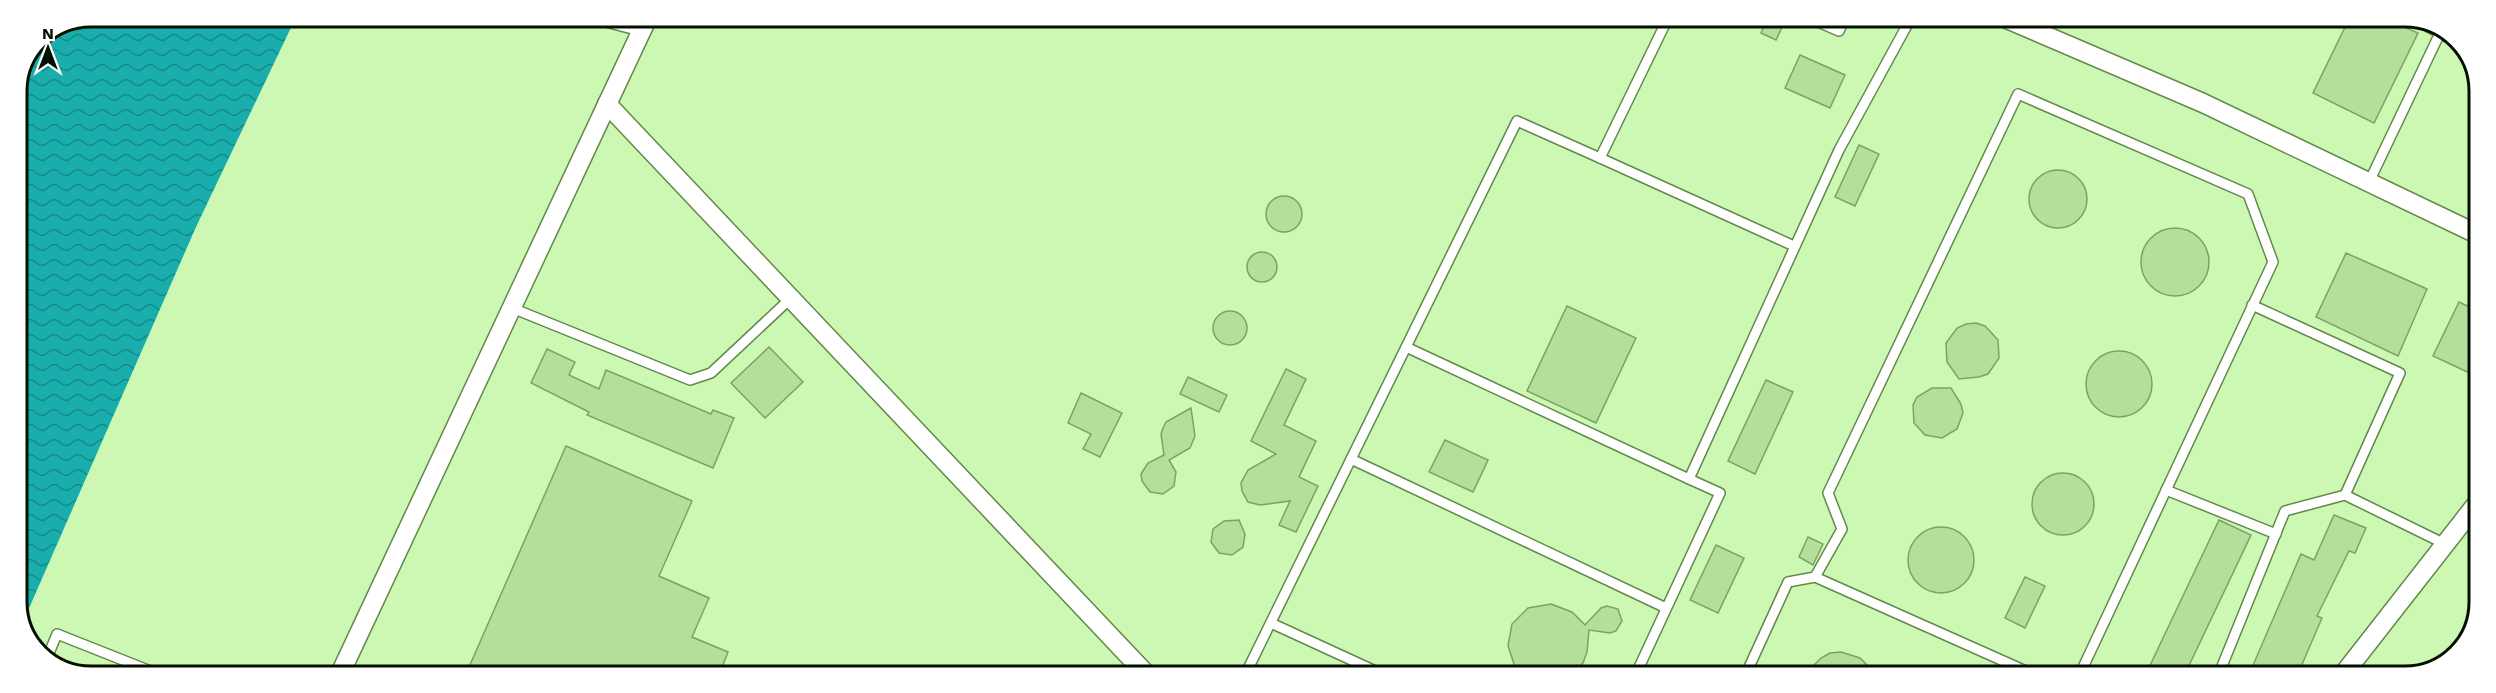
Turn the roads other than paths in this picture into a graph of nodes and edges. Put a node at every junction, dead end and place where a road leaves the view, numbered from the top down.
1 (644, 27) edge
2 (1664, 27) edge
3 (1906, 27) edge
4 (2028, 27) edge
5 (2438, 37) edge
6 (608, 104) junction
7 (1600, 158) junction
8 (2369, 182) junction
9 (2469, 230) edge
10 (1794, 246) junction
11 (791, 298) junction
12 (2253, 305) junction
13 (512, 308) junction
14 (1406, 347) junction
15 (1351, 459) junction
16 (1689, 479) junction
17 (2166, 490) junction
18 (2345, 495) junction
19 (2469, 513) edge
20 (2276, 534) junction
21 (2445, 544) junction
22 (1815, 577) junction
23 (1666, 608) junction
24 (1271, 623) junction
25 (50, 651) edge
26 (138, 666) edge
27 (344, 666) edge
28 (1139, 666) edge
29 (1250, 666) edge
30 (1364, 666) edge
31 (1640, 666) edge
32 (1750, 666) edge
33 (2015, 666) edge
34 (2084, 666) edge
35 (2221, 666) edge
36 (2350, 666) edge

1 - 6 street
2 - 7 lane
3 - 10 lane
4 - 8 street
5 - 8 lane
6 - 11 street
6 - 13 street
7 - 10 lane
7 - 14 lane
8 - 9 street
10 - 16 lane
11 - 13 lane
11 - 28 street
12 - 17 lane
12 - 18 lane
12 - 22 lane
13 - 27 street
14 - 15 lane
14 - 16 lane
15 - 23 lane
15 - 24 lane
16 - 23 lane
17 - 20 lane
17 - 34 lane
18 - 20 lane
18 - 21 lane
19 - 21 street
20 - 35 lane
21 - 36 street
22 - 32 lane
22 - 33 lane
23 - 31 lane
24 - 29 lane
24 - 30 lane
25 - 26 lane

